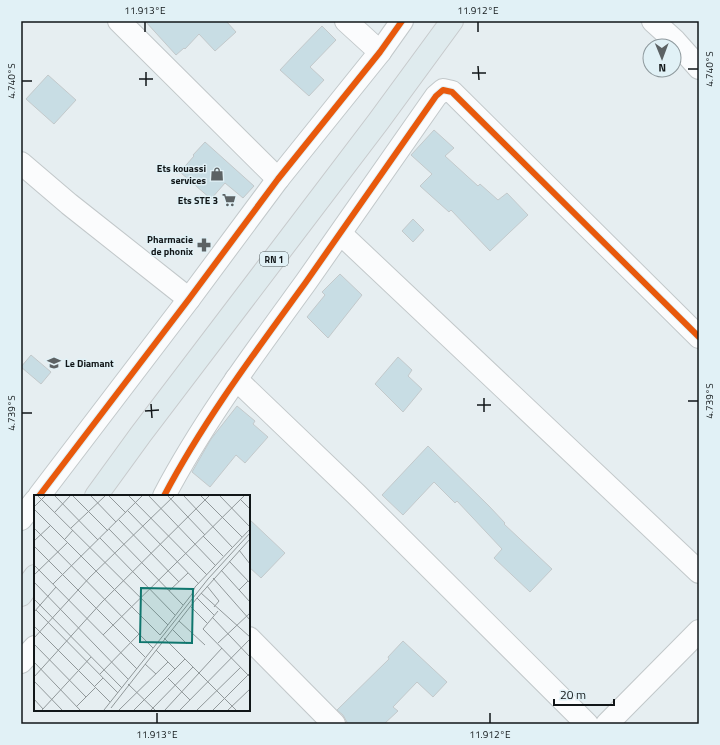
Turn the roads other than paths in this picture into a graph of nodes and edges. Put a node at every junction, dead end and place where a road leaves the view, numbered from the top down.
1 (119, 21) edge
2 (346, 21) edge
3 (402, 21) edge
4 (452, 21) edge
5 (653, 21) edge
6 (380, 52) junction
7 (699, 68) edge
8 (21, 163) edge
9 (278, 179) junction
10 (341, 234) junction
11 (189, 299) junction
12 (699, 337) edge
13 (236, 379) junction
14 (101, 494) edge
15 (36, 495) edge
16 (165, 495) edge
17 (699, 572) edge
18 (34, 577) edge
19 (21, 595) edge
20 (699, 632) edge
21 (250, 639) edge
22 (34, 648) edge
23 (21, 662) edge
24 (325, 721) edge
25 (587, 724) edge
26 (607, 724) edge

1 - 9 street
2 - 6 street
3 - 6 street
4 - 14 highway, RN 1
5 - 7 street
6 - 9 street
8 - 11 street
9 - 11 street
10 - 12 street
10 - 13 street
10 - 17 street
11 - 15 street
13 - 16 street
13 - 25 street
18 - 19 highway
20 - 26 street
21 - 24 street
22 - 23 street

